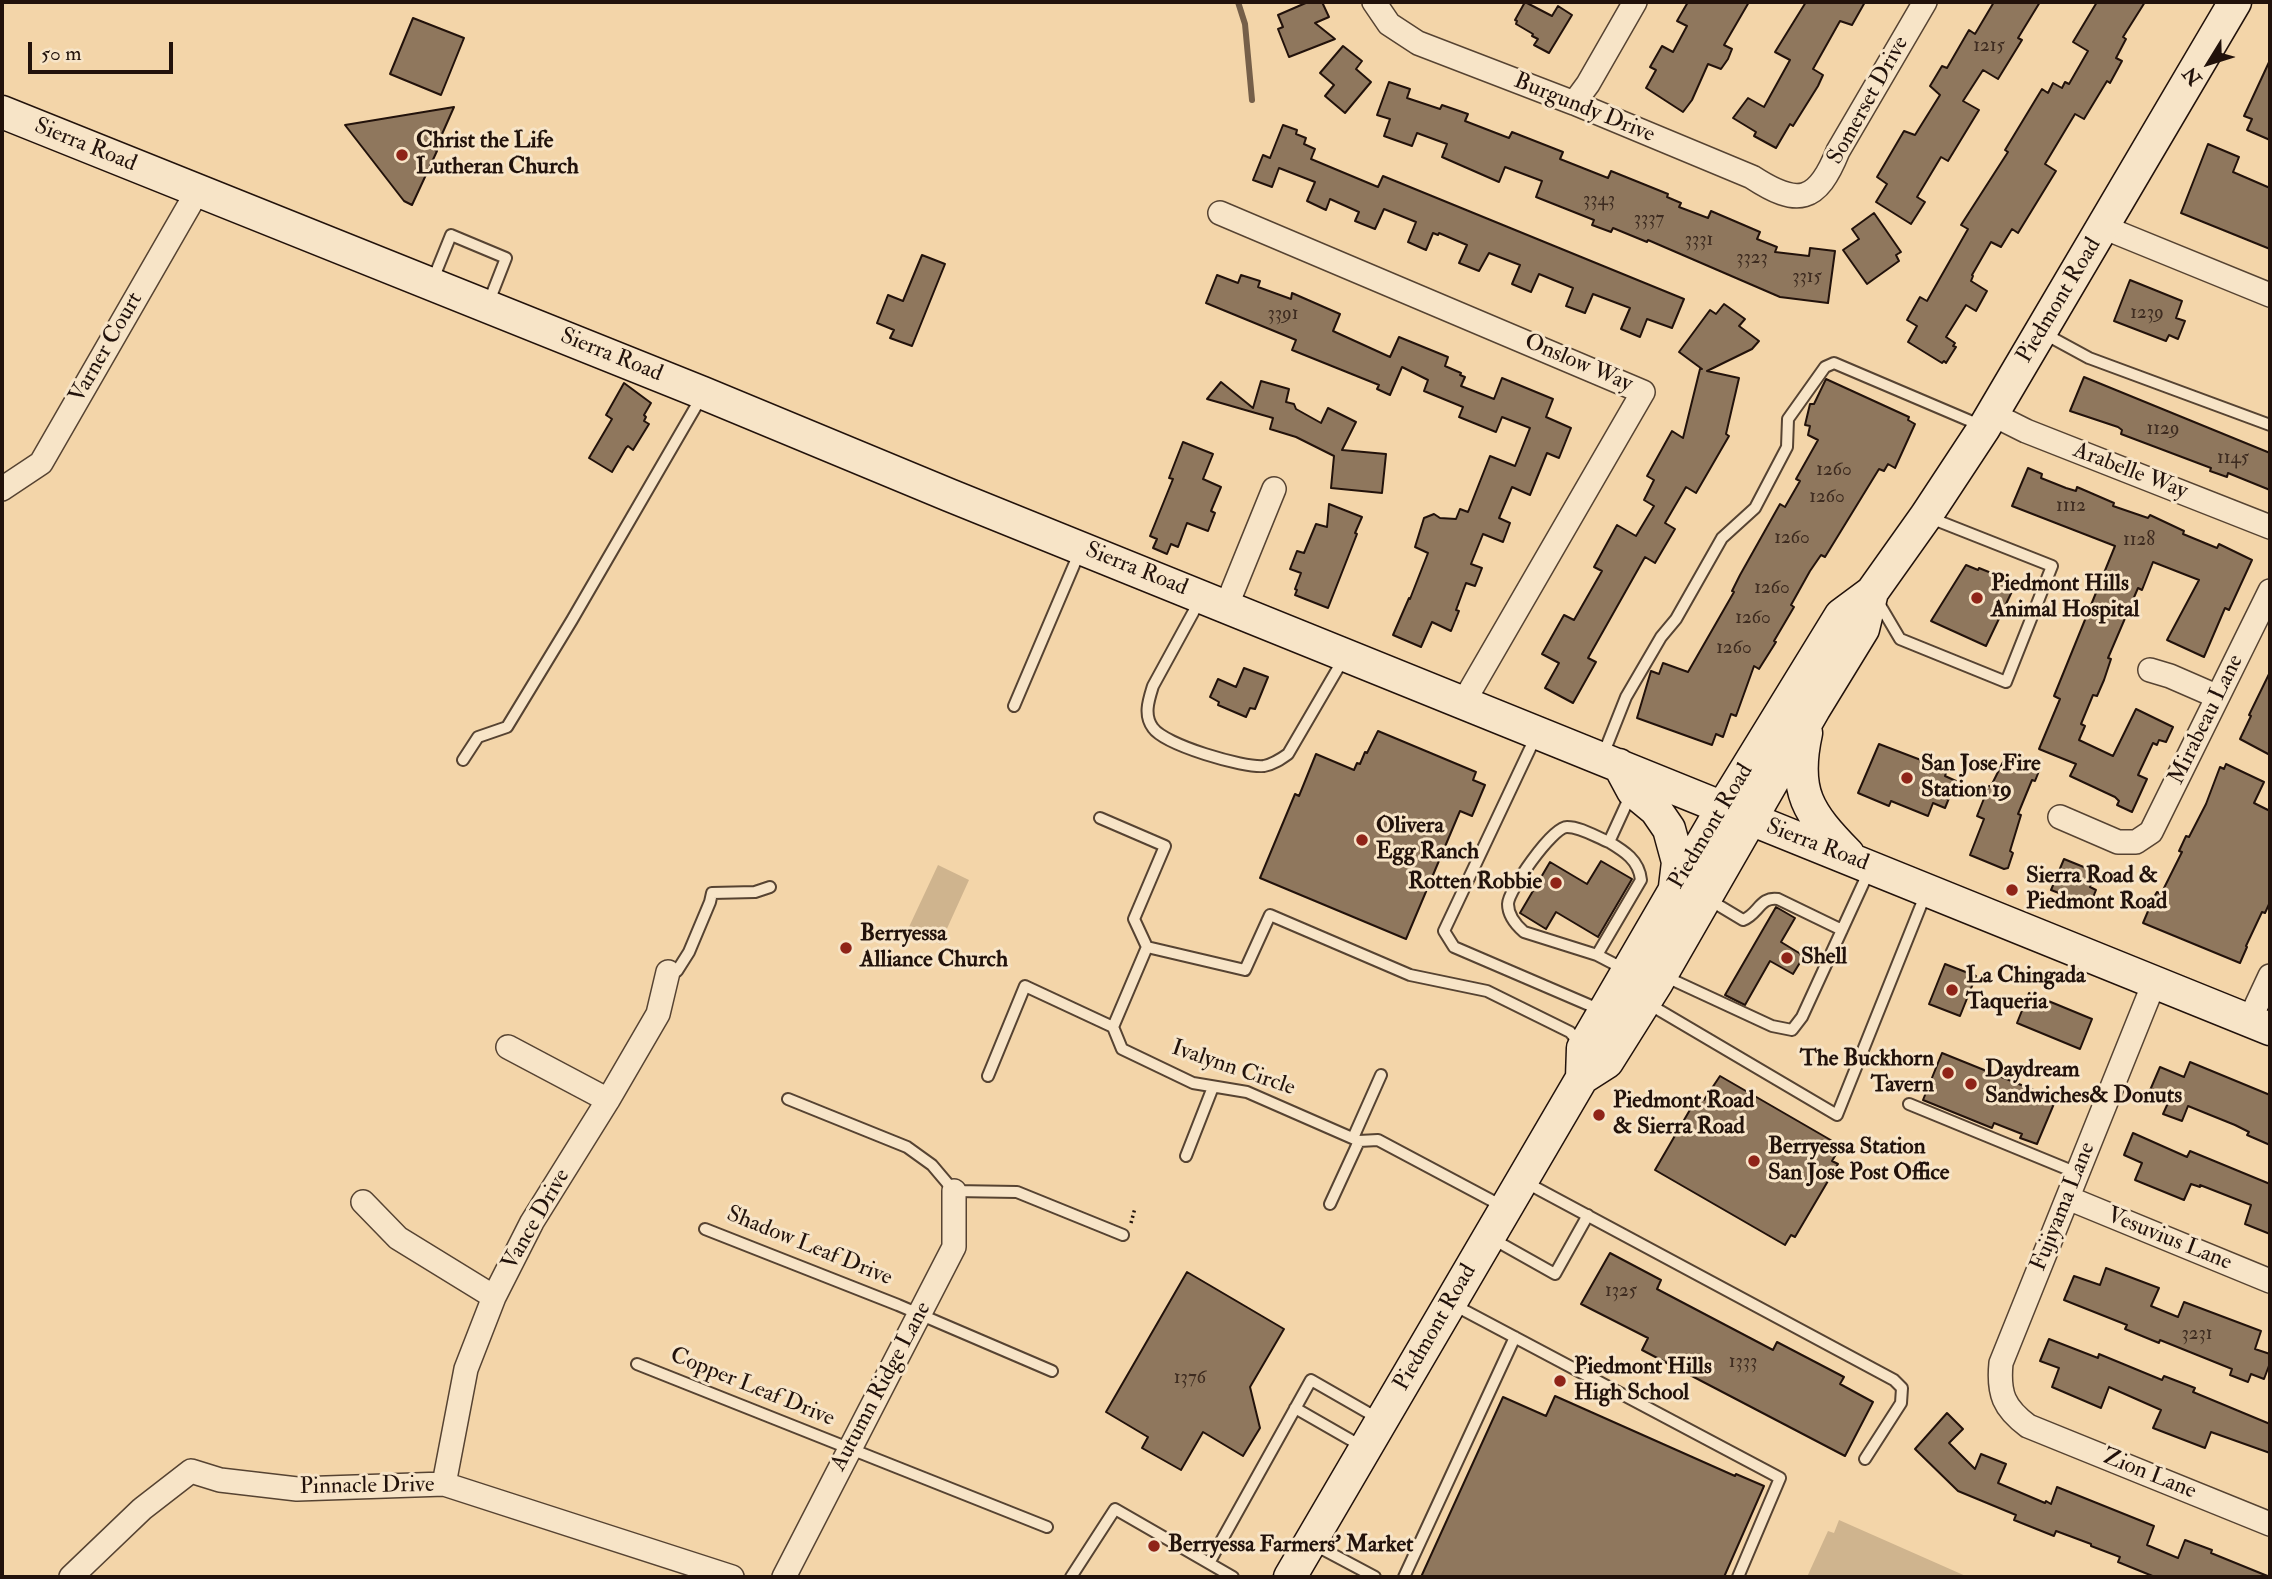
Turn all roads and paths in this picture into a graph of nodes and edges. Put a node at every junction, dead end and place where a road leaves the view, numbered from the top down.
1 (1374, 2) edge
2 (1635, 2) edge
3 (1926, 2) edge
4 (2235, 2) edge
5 (1574, 103) junction
6 (2, 112) edge
7 (197, 192) junction
8 (1806, 194) joint
9 (1220, 213) dead end
10 (2103, 227) junction
11 (431, 284) junction
12 (2270, 295) edge
13 (487, 307) junction
14 (2041, 332) junction
15 (703, 393) junction
16 (1988, 421) junction
17 (2270, 425) edge
18 (2, 489) edge
19 (1274, 489) dead end
20 (1926, 516) junction
21 (2270, 527) edge
22 (1081, 548) junction
23 (2270, 591) edge
24 (1872, 592) junction
25 (1214, 602) junction
26 (1346, 656) junction
27 (2150, 670) dead end
28 (2216, 696) junction
29 (1463, 703) junction
30 (1014, 706) dead end
31 (1808, 719) junction
32 (1537, 733) junction
33 (463, 760) dead end
34 (1618, 771) junction
35 (1723, 807) junction
36 (2060, 817) dead end
37 (1100, 818) dead end
38 (1751, 820) junction
39 (1609, 842) junction
40 (1862, 864) junction
41 (770, 887) dead end
42 (1674, 890) junction
43 (1927, 890) junction
44 (1706, 897) junction
45 (1842, 930) junction
46 (1147, 947) junction
47 (1597, 955) junction
48 (1626, 971) junction
49 (668, 972) joint
50 (1661, 975) junction
51 (2270, 976) edge
52 (2154, 983) junction
53 (1645, 1002) junction
54 (1604, 1011) junction
55 (2260, 1025) edge
56 (1113, 1027) junction
57 (508, 1047) dead end
58 (1583, 1063) junction
59 (1381, 1075) dead end
60 (988, 1076) dead end
61 (1213, 1087) junction
62 (788, 1099) dead end
63 (608, 1100) junction
64 (1909, 1104) dead end
65 (1356, 1139) junction
66 (1186, 1156) dead end
67 (2077, 1173) junction
68 (1523, 1181) junction
69 (954, 1191) junction
70 (2068, 1198) junction
71 (363, 1202) dead end
72 (1330, 1204) dead end
73 (1135, 1208) dead end
74 (1506, 1208) junction
75 (1588, 1215) junction
76 (1131, 1223) dead end
77 (705, 1228) dead end
78 (1123, 1235) dead end
79 (1489, 1237) junction
80 (2270, 1281) edge
81 (494, 1297) junction
82 (1451, 1303) junction
83 (920, 1315) junction
84 (1515, 1337) junction
85 (637, 1364) dead end
86 (1052, 1371) dead end
87 (1295, 1408) junction
88 (1382, 1421) junction
89 (2028, 1426) joint
90 (849, 1449) junction
91 (1366, 1449) junction
92 (1865, 1459) dead end
93 (444, 1484) junction
94 (2270, 1524) edge
95 (1047, 1527) dead end
96 (1311, 1543) junction
97 (1209, 1563) junction
98 (1372, 1576) edge
99 (71, 1577) edge
100 (732, 1577) edge
101 (784, 1577) edge
102 (1071, 1577) edge
103 (1233, 1577) edge
104 (1290, 1577) edge
105 (1404, 1577) edge
106 (1738, 1577) edge

1 - 5 street, Burgundy Drive
2 - 5 street
3 - 8 street, Somerset Drive
4 - 10 main road, Piedmont Road
5 - 8 street, Burgundy Drive
6 - 7 main road, Sierra Road
7 - 11 main road, Sierra Road
7 - 18 street, Varner Court
9 - 29 street, Onslow Way
10 - 12 street
10 - 14 main road, Piedmont Road
11 - 13 main road, Sierra Road
11 - 13 lane
13 - 15 main road, Sierra Road
14 - 16 main road, Piedmont Road
14 - 17 lane
15 - 22 main road, Sierra Road
15 - 33 lane
16 - 20 main road, Piedmont Road
16 - 21 street, Arabelle Way
16 - 34 lane
19 - 25 street
20 - 24 main road, Piedmont Road
20 - 24 lane
22 - 25 main road, Sierra Road
22 - 30 lane
23 - 28 street, Mirabeau Lane
24 - 31 main road, Piedmont Road
24 - 35 main road, Piedmont Road
25 - 26 main road, Sierra Road
25 - 26 lane
26 - 29 main road, Sierra Road
27 - 28 street
28 - 36 street, Mirabeau Lane
29 - 32 main road, Sierra Road
31 - 38 main road, Piedmont Road
31 - 40 main road
32 - 34 main road, Sierra Road
32 - 54 lane
34 - 35 main road, Sierra Road
34 - 39 lane
34 - 42 main road
35 - 38 main road, Sierra Road
35 - 42 main road, Piedmont Road
37 - 46 lane
38 - 40 main road, Sierra Road
38 - 44 main road, Piedmont Road
39 - 47 lane
39 - 47 lane
40 - 43 main road, Sierra Road
40 - 45 lane
41 - 49 lane
42 - 48 main road, Piedmont Road
43 - 52 main road, Sierra Road
43 - 53 lane
44 - 45 lane
44 - 50 main road, Piedmont Road
45 - 50 lane
46 - 56 lane
46 - 58 lane
47 - 48 lane
48 - 54 main road, Piedmont Road
49 - 63 street, Vance Drive
50 - 53 main road, Piedmont Road
51 - 55 street
52 - 55 main road, Sierra Road
52 - 67 street, Fujiyama Lane
53 - 58 main road, Piedmont Road
54 - 58 main road, Piedmont Road
56 - 60 lane
56 - 61 lane, Ivalynn Circle
57 - 63 street
58 - 68 main road, Piedmont Road
59 - 65 lane
61 - 65 lane, Ivalynn Circle
61 - 66 lane
62 - 69 lane
63 - 81 street, Vance Drive
64 - 67 lane
65 - 72 lane
65 - 74 lane, Ivalynn Circle
67 - 70 street, Fujiyama Lane
68 - 74 main road, Piedmont Road
68 - 75 lane
69 - 78 lane
69 - 83 street, Autumn Ridge Lane
70 - 80 street, Vesuvius Lane
70 - 89 street, Fujiyama Lane
71 - 81 street
73 - 76 path
74 - 79 main road, Piedmont Road
75 - 79 lane
75 - 92 lane
77 - 83 lane, Shadow Leaf Drive
79 - 82 main road, Piedmont Road
81 - 93 street, Vance Drive
82 - 84 lane
82 - 88 main road, Piedmont Road
83 - 86 lane, Shadow Leaf Drive
83 - 90 street, Autumn Ridge Lane
84 - 105 lane
84 - 106 lane
85 - 90 lane, Copper Leaf Drive
87 - 88 lane
87 - 91 lane
87 - 97 lane
88 - 91 main road, Piedmont Road
89 - 94 street, Zion Lane
90 - 95 lane, Copper Leaf Drive
90 - 101 street, Autumn Ridge Lane
91 - 96 main road, Piedmont Road
93 - 99 street, Pinnacle Drive
93 - 100 street, Pinnacle Drive
96 - 98 lane
96 - 104 main road, Piedmont Road
97 - 102 lane
97 - 103 lane

